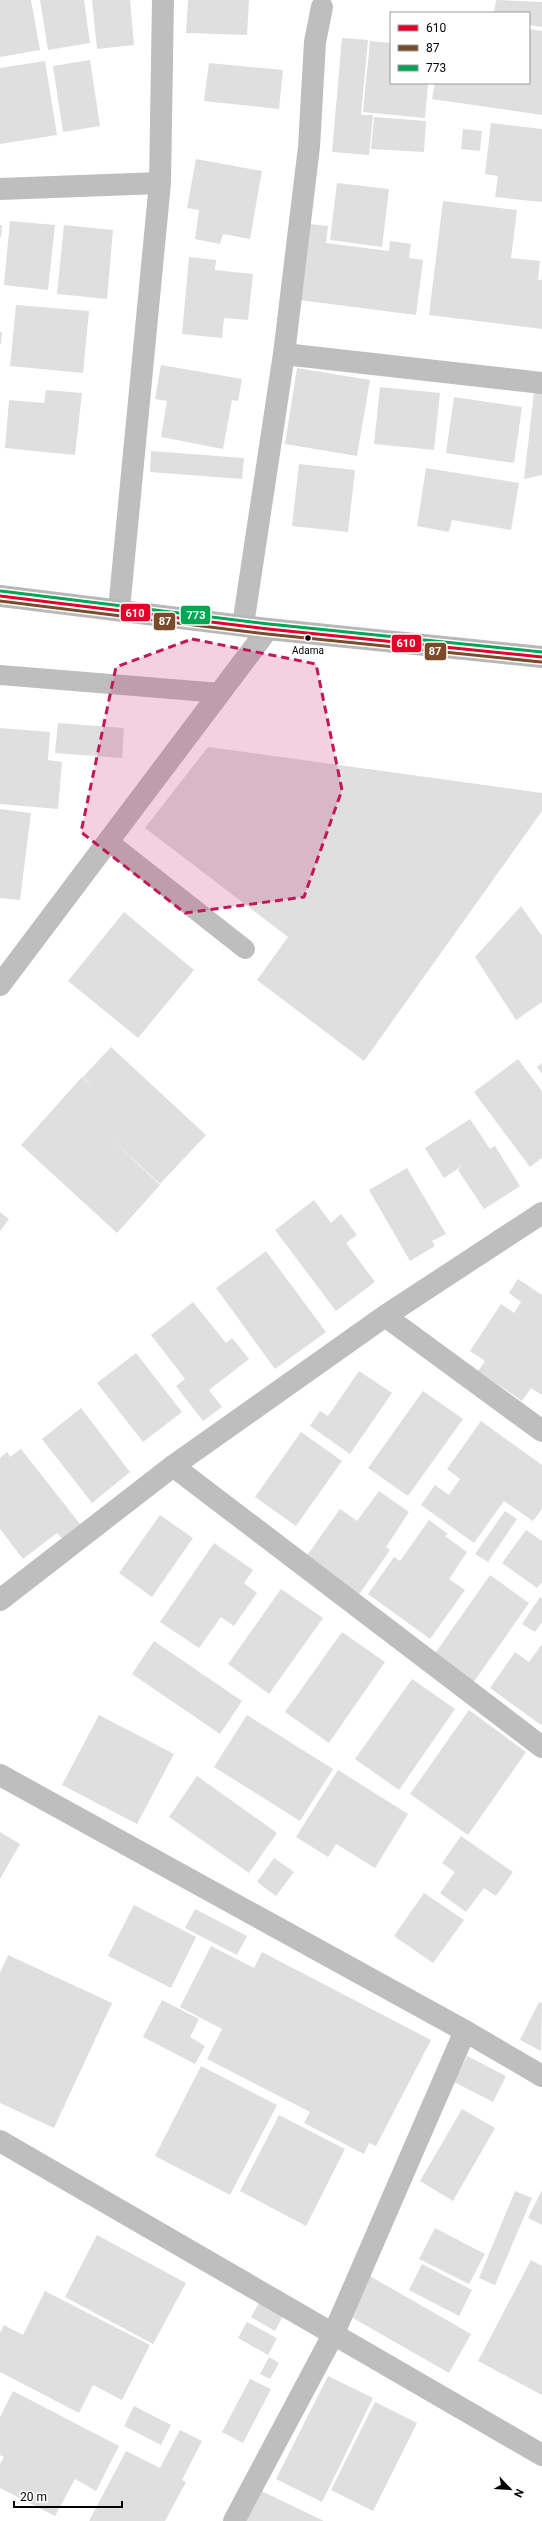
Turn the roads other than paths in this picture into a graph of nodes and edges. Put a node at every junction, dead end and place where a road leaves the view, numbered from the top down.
1 (163, 0) edge
2 (322, 7) dead end
3 (160, 183) junction
4 (0, 189) edge
5 (284, 354) junction
6 (542, 383) edge
7 (0, 596) edge
8 (120, 609) junction
9 (243, 625) junction
10 (268, 629) junction
11 (542, 657) edge
12 (0, 675) edge
13 (220, 693) junction
14 (109, 842) junction
15 (245, 949) dead end
16 (0, 985) edge
17 (542, 1213) edge
18 (385, 1316) junction
19 (542, 1431) edge
20 (173, 1466) junction
21 (0, 1600) edge
22 (542, 1747) edge
23 (0, 1775) edge
24 (465, 2031) junction
25 (542, 2076) edge
26 (0, 2141) edge
27 (333, 2335) junction
28 (542, 2455) edge
29 (234, 2521) edge

1 - 3 street
2 - 5 street
3 - 4 street
3 - 8 street
5 - 6 street
5 - 9 street
7 - 8 main road
8 - 9 main road
9 - 10 main road
10 - 11 main road
10 - 13 street
12 - 13 lane
13 - 14 street
14 - 15 lane
14 - 16 street
17 - 18 street
18 - 19 street
18 - 20 street
20 - 21 street
20 - 22 street
23 - 24 street
24 - 25 street
24 - 27 street
26 - 27 street
27 - 28 street
27 - 29 street

